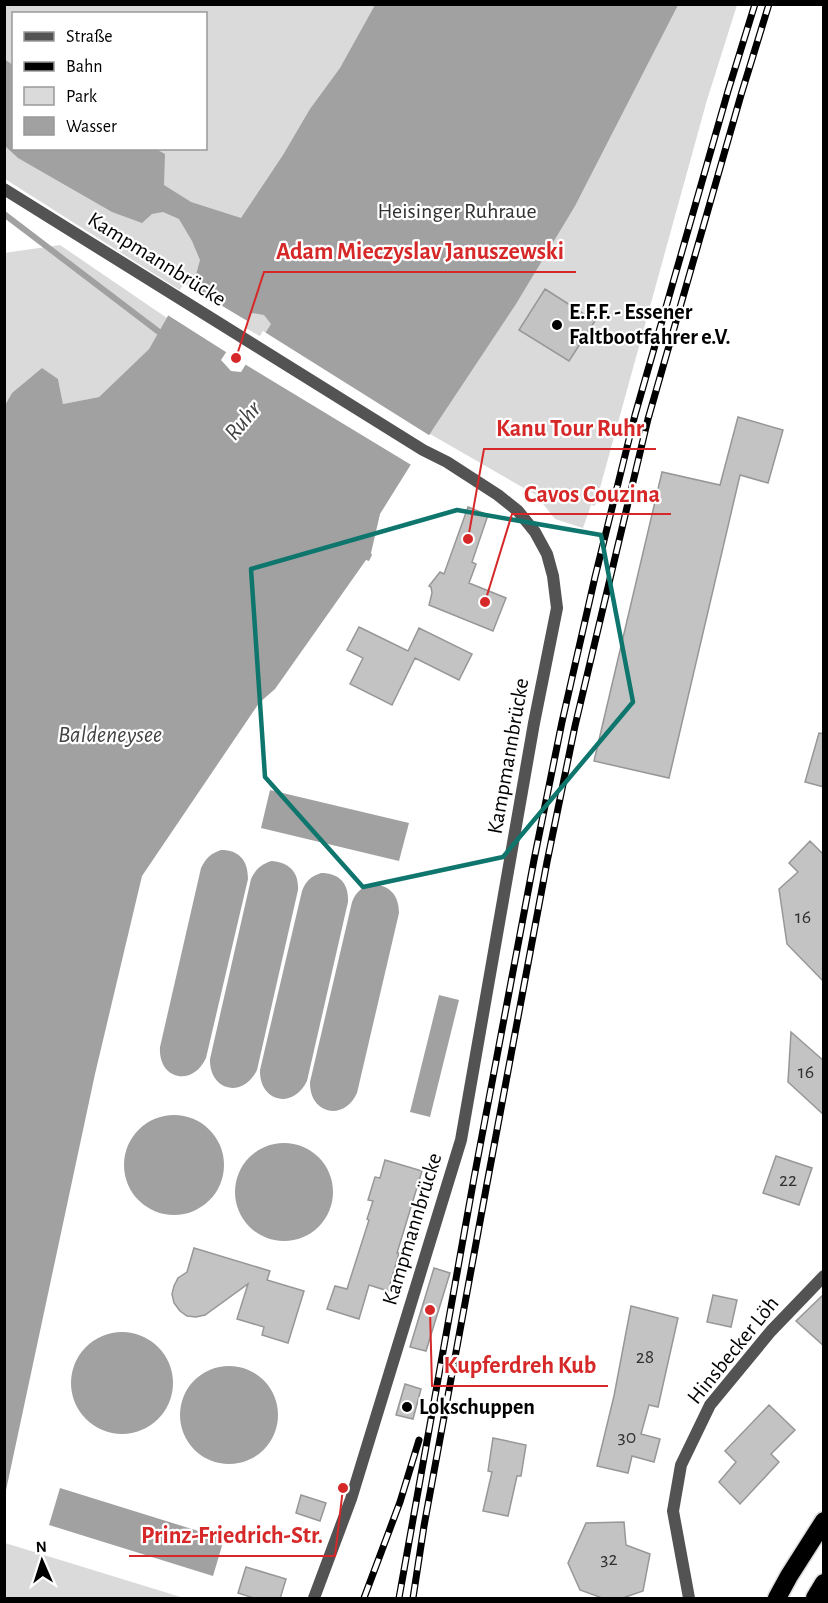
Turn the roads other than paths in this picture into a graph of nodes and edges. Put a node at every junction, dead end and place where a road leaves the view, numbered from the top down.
1 (4, 189) edge
2 (824, 1276) edge
3 (824, 1521) edge
4 (824, 1583) edge
5 (314, 1599) edge
6 (689, 1599) edge
7 (777, 1599) edge
8 (815, 1599) edge

1 - 5 street, Kampmannbrücke
2 - 6 street, Hinsbecker Löh
3 - 7 highway
4 - 8 highway

